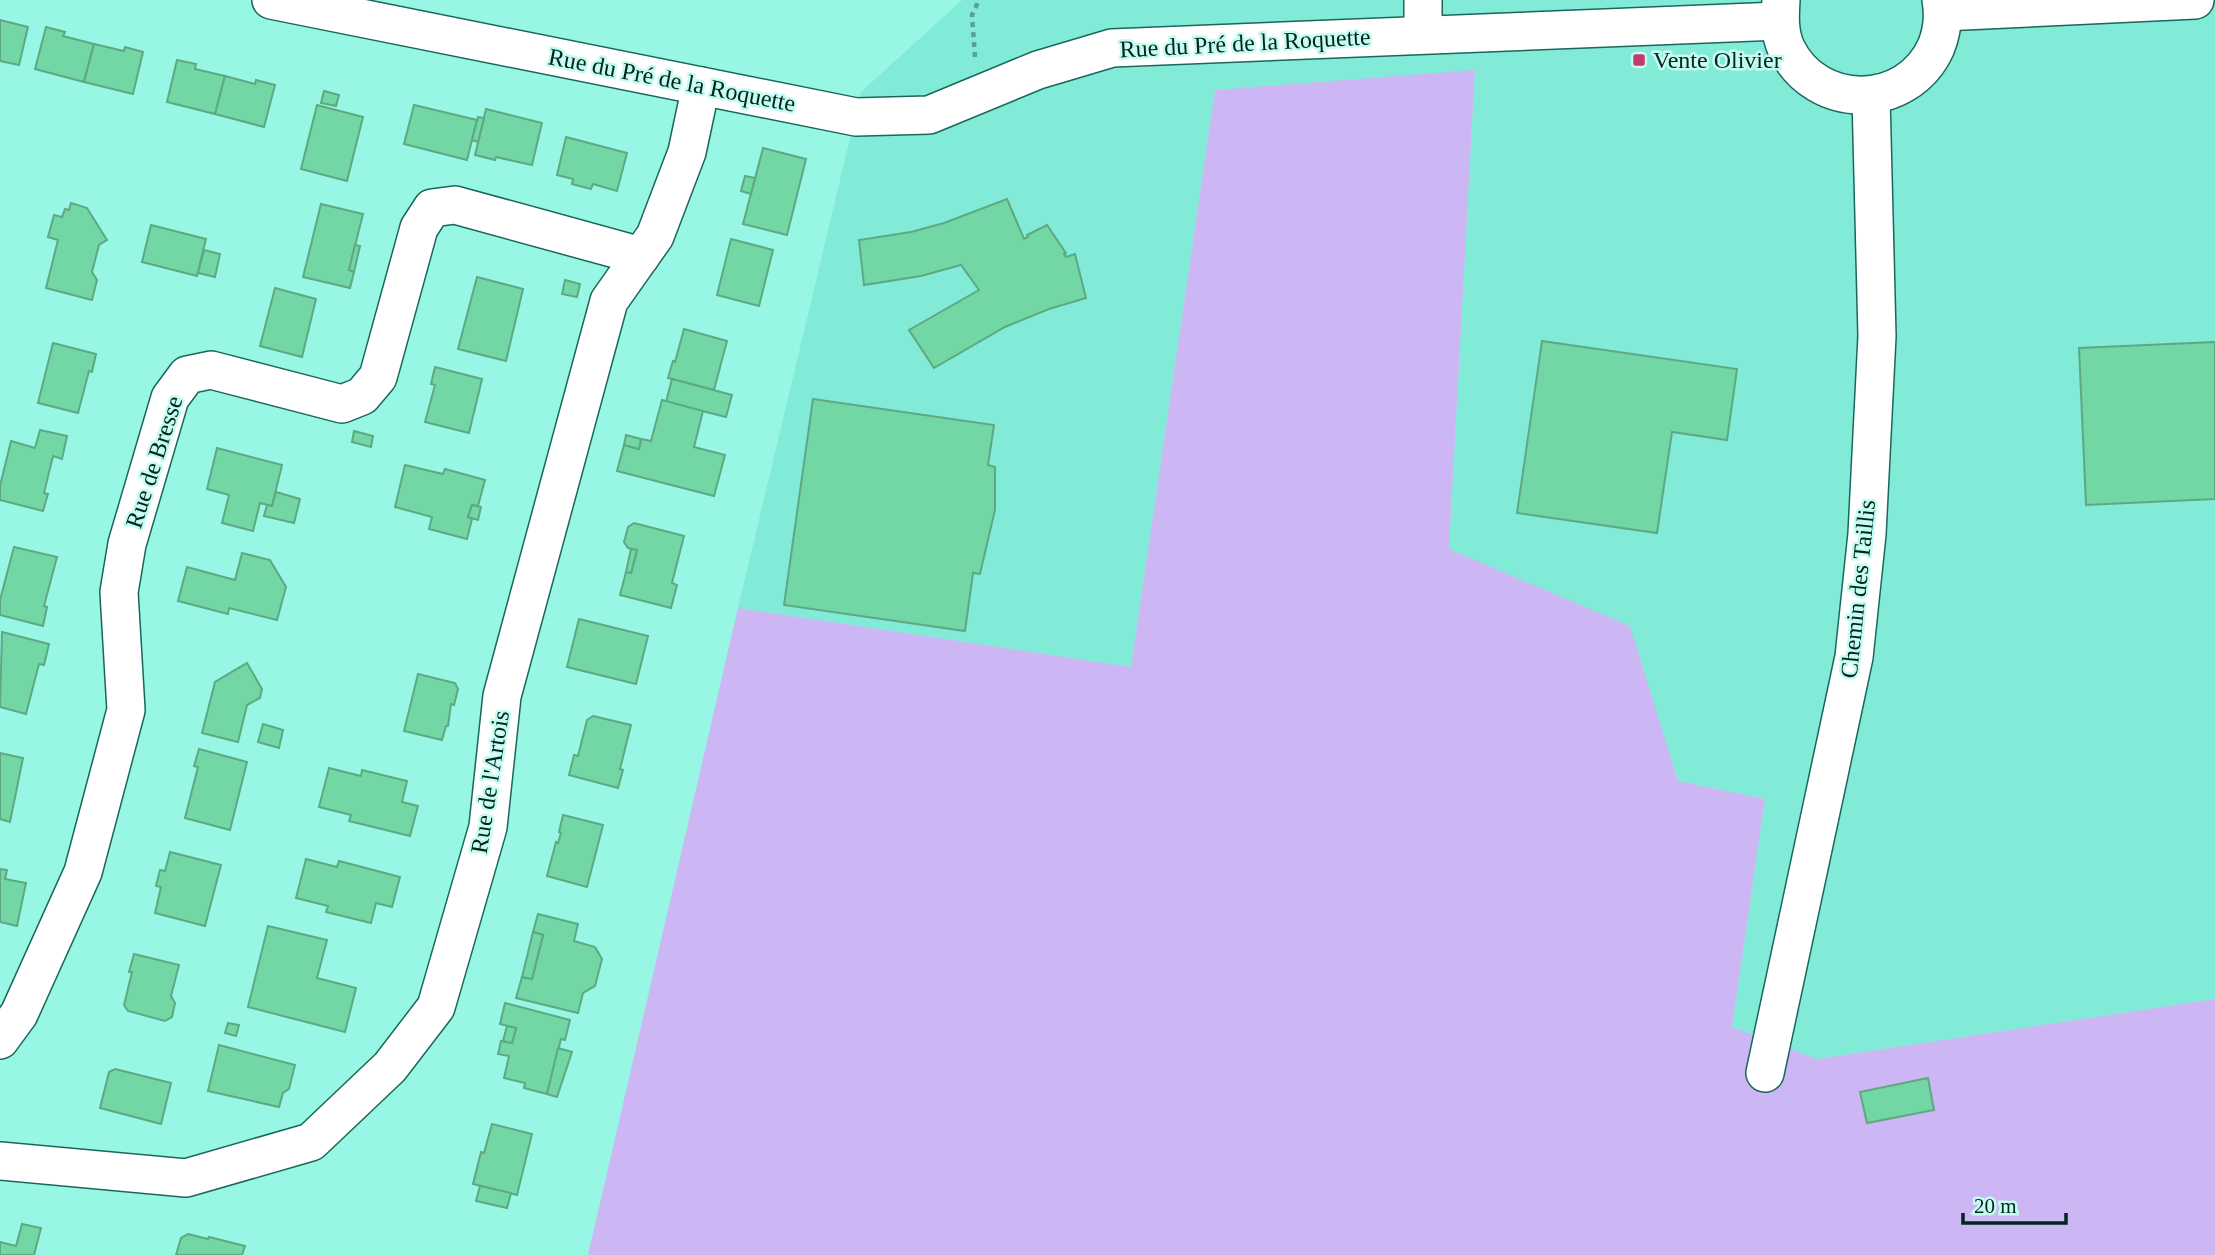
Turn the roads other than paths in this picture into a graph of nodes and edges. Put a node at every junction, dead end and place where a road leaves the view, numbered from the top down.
1 (271, 0) edge
2 (2194, 0) edge
3 (1942, 6) edge
4 (343, 7) edge
5 (1780, 10) edge
6 (1423, 17) edge
7 (701, 86) junction
8 (1871, 96) junction
9 (640, 256) junction
10 (0, 1040) edge
11 (1765, 1073) dead end
12 (0, 1161) edge

1 - 4 street, Rue du Pré de la Roquette
2 - 3 street
3 - 8 street
4 - 7 street, Rue du Pré de la Roquette
5 - 6 street, Rue du Pré de la Roquette
5 - 8 street
6 - 7 street, Rue du Pré de la Roquette
7 - 9 street, Rue de l'Artois
8 - 11 street, Chemin des Taillis
9 - 10 street, Rue de Bresse
9 - 12 street, Rue de l'Artois

